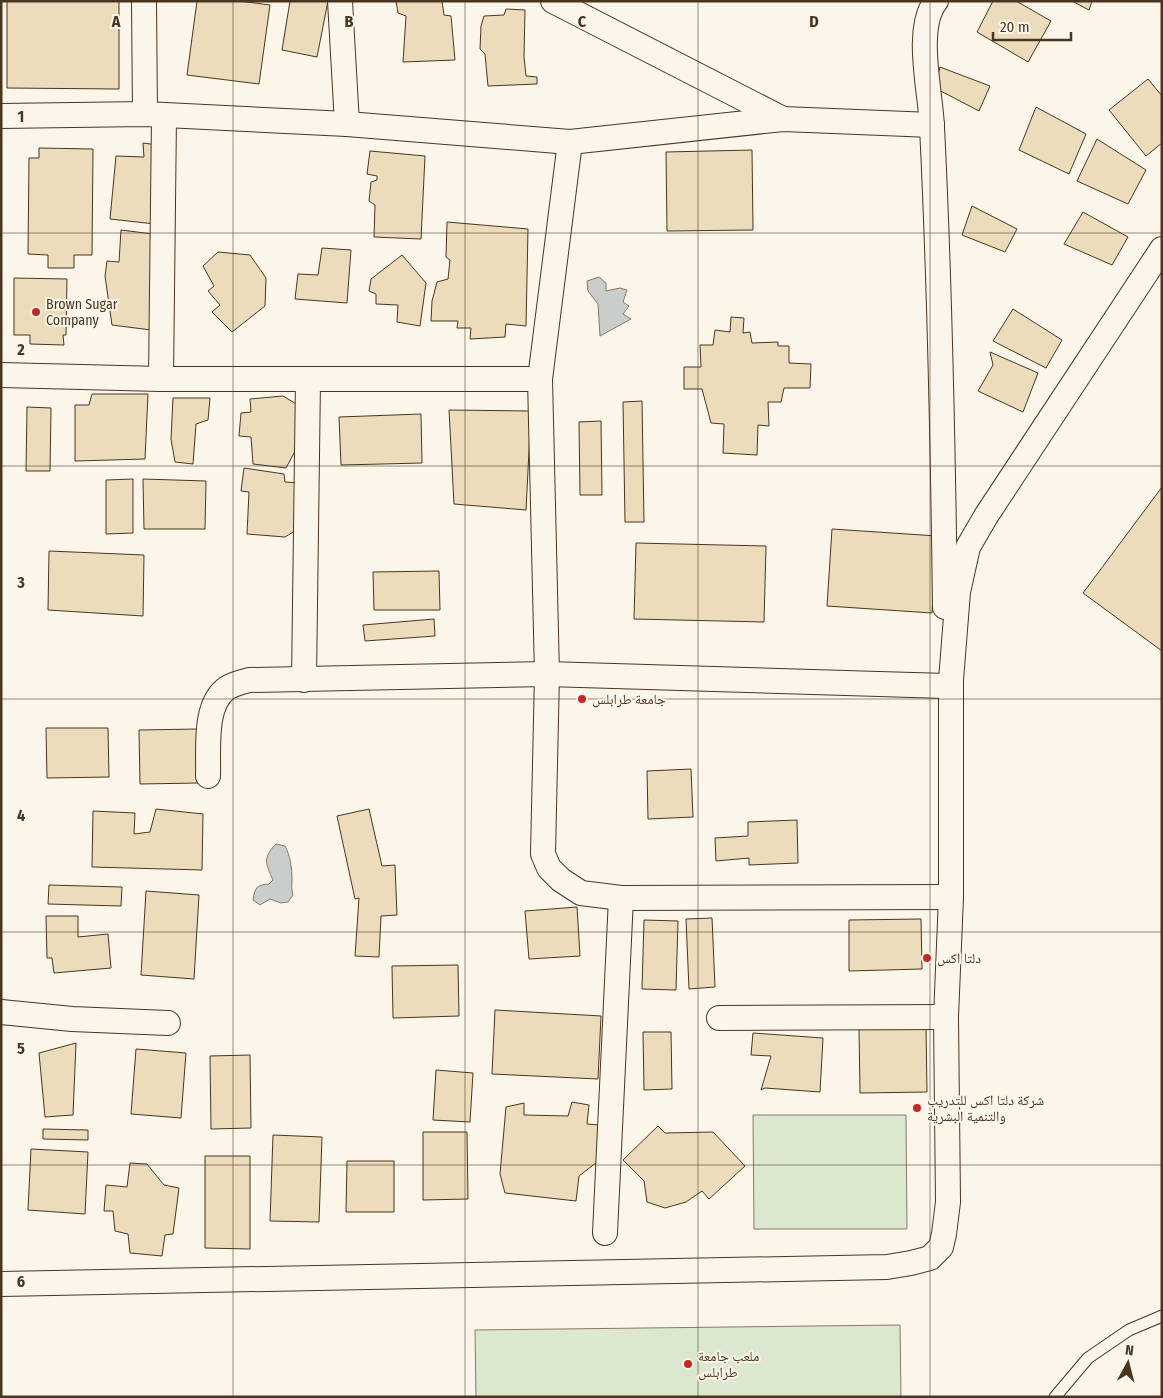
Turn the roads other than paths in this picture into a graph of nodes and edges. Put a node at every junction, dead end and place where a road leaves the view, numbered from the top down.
1 (144, 1) edge
2 (340, 1) edge
3 (553, 1) edge
4 (936, 1) edge
5 (155, 115) junction
6 (1, 116) edge
7 (783, 119) junction
8 (348, 124) junction
9 (932, 125) junction
10 (570, 142) junction
11 (1162, 249) edge
12 (1, 375) edge
13 (540, 379) junction
14 (161, 380) junction
15 (308, 380) junction
16 (547, 674) junction
17 (304, 680) junction
18 (948, 683) junction
19 (208, 776) dead end
20 (951, 897) junction
21 (622, 898) junction
22 (1, 1012) edge
23 (946, 1017) junction
24 (719, 1018) dead end
25 (168, 1024) dead end
26 (605, 1233) dead end
27 (1, 1284) edge
28 (1162, 1316) edge
29 (1055, 1397) edge

1 - 5 street
2 - 8 street
3 - 7 street
4 - 9 street
5 - 6 street
5 - 8 street
5 - 14 street
7 - 9 street
7 - 10 street
8 - 10 street
9 - 18 street
10 - 13 street
11 - 18 street
12 - 14 street
13 - 15 street
13 - 16 street
14 - 15 street
15 - 17 street
16 - 17 street
16 - 18 street
16 - 21 street
17 - 19 street
18 - 20 street
20 - 21 street
20 - 23 street
21 - 26 street
22 - 25 street
23 - 24 street
23 - 27 street
28 - 29 lane

